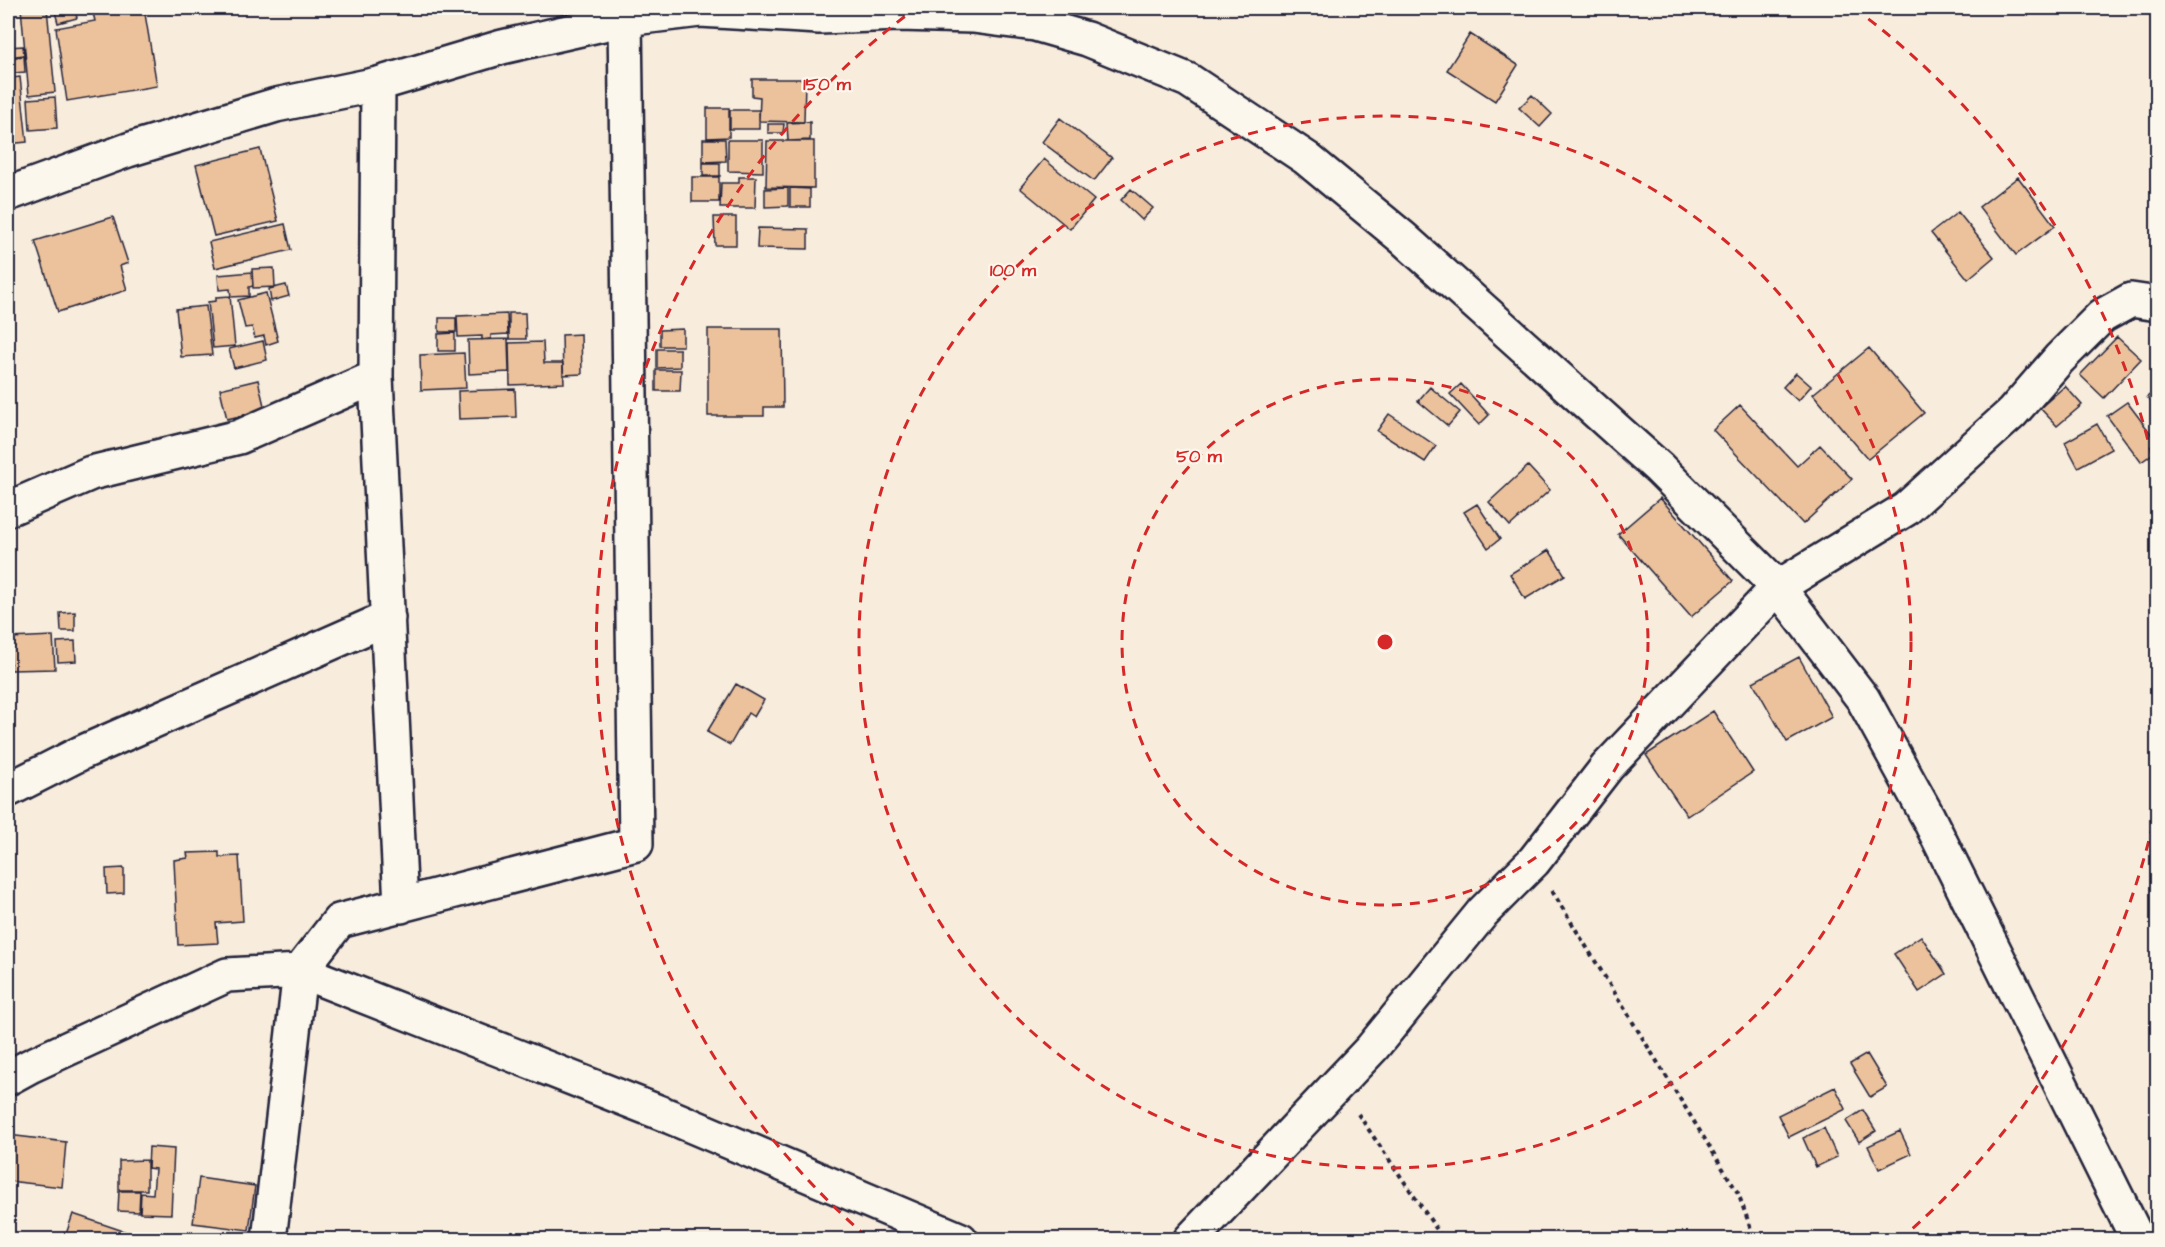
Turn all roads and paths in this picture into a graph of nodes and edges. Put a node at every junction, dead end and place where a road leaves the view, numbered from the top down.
1 (1037, 16) edge
2 (625, 19) junction
3 (378, 84) junction
4 (8, 194) edge
5 (2157, 304) edge
6 (376, 377) junction
7 (8, 509) edge
8 (1778, 588) junction
9 (388, 618) junction
10 (8, 790) edge
11 (1534, 861) junction
12 (401, 906) junction
13 (300, 971) junction
14 (8, 1078) edge
15 (1338, 1084) junction
16 (269, 1239) edge
17 (961, 1239) edge
18 (1190, 1239) edge
19 (1444, 1239) edge
20 (1755, 1239) edge
21 (2138, 1239) edge

1 - 2 street
1 - 8 street
2 - 3 street
2 - 12 street
3 - 4 street
3 - 6 street
5 - 8 street
6 - 7 street
6 - 9 street
8 - 11 street
8 - 21 street
9 - 10 street
9 - 12 street
11 - 15 street
11 - 20 path
12 - 13 street
13 - 14 street
13 - 16 street
13 - 17 street
15 - 18 street
15 - 19 path

